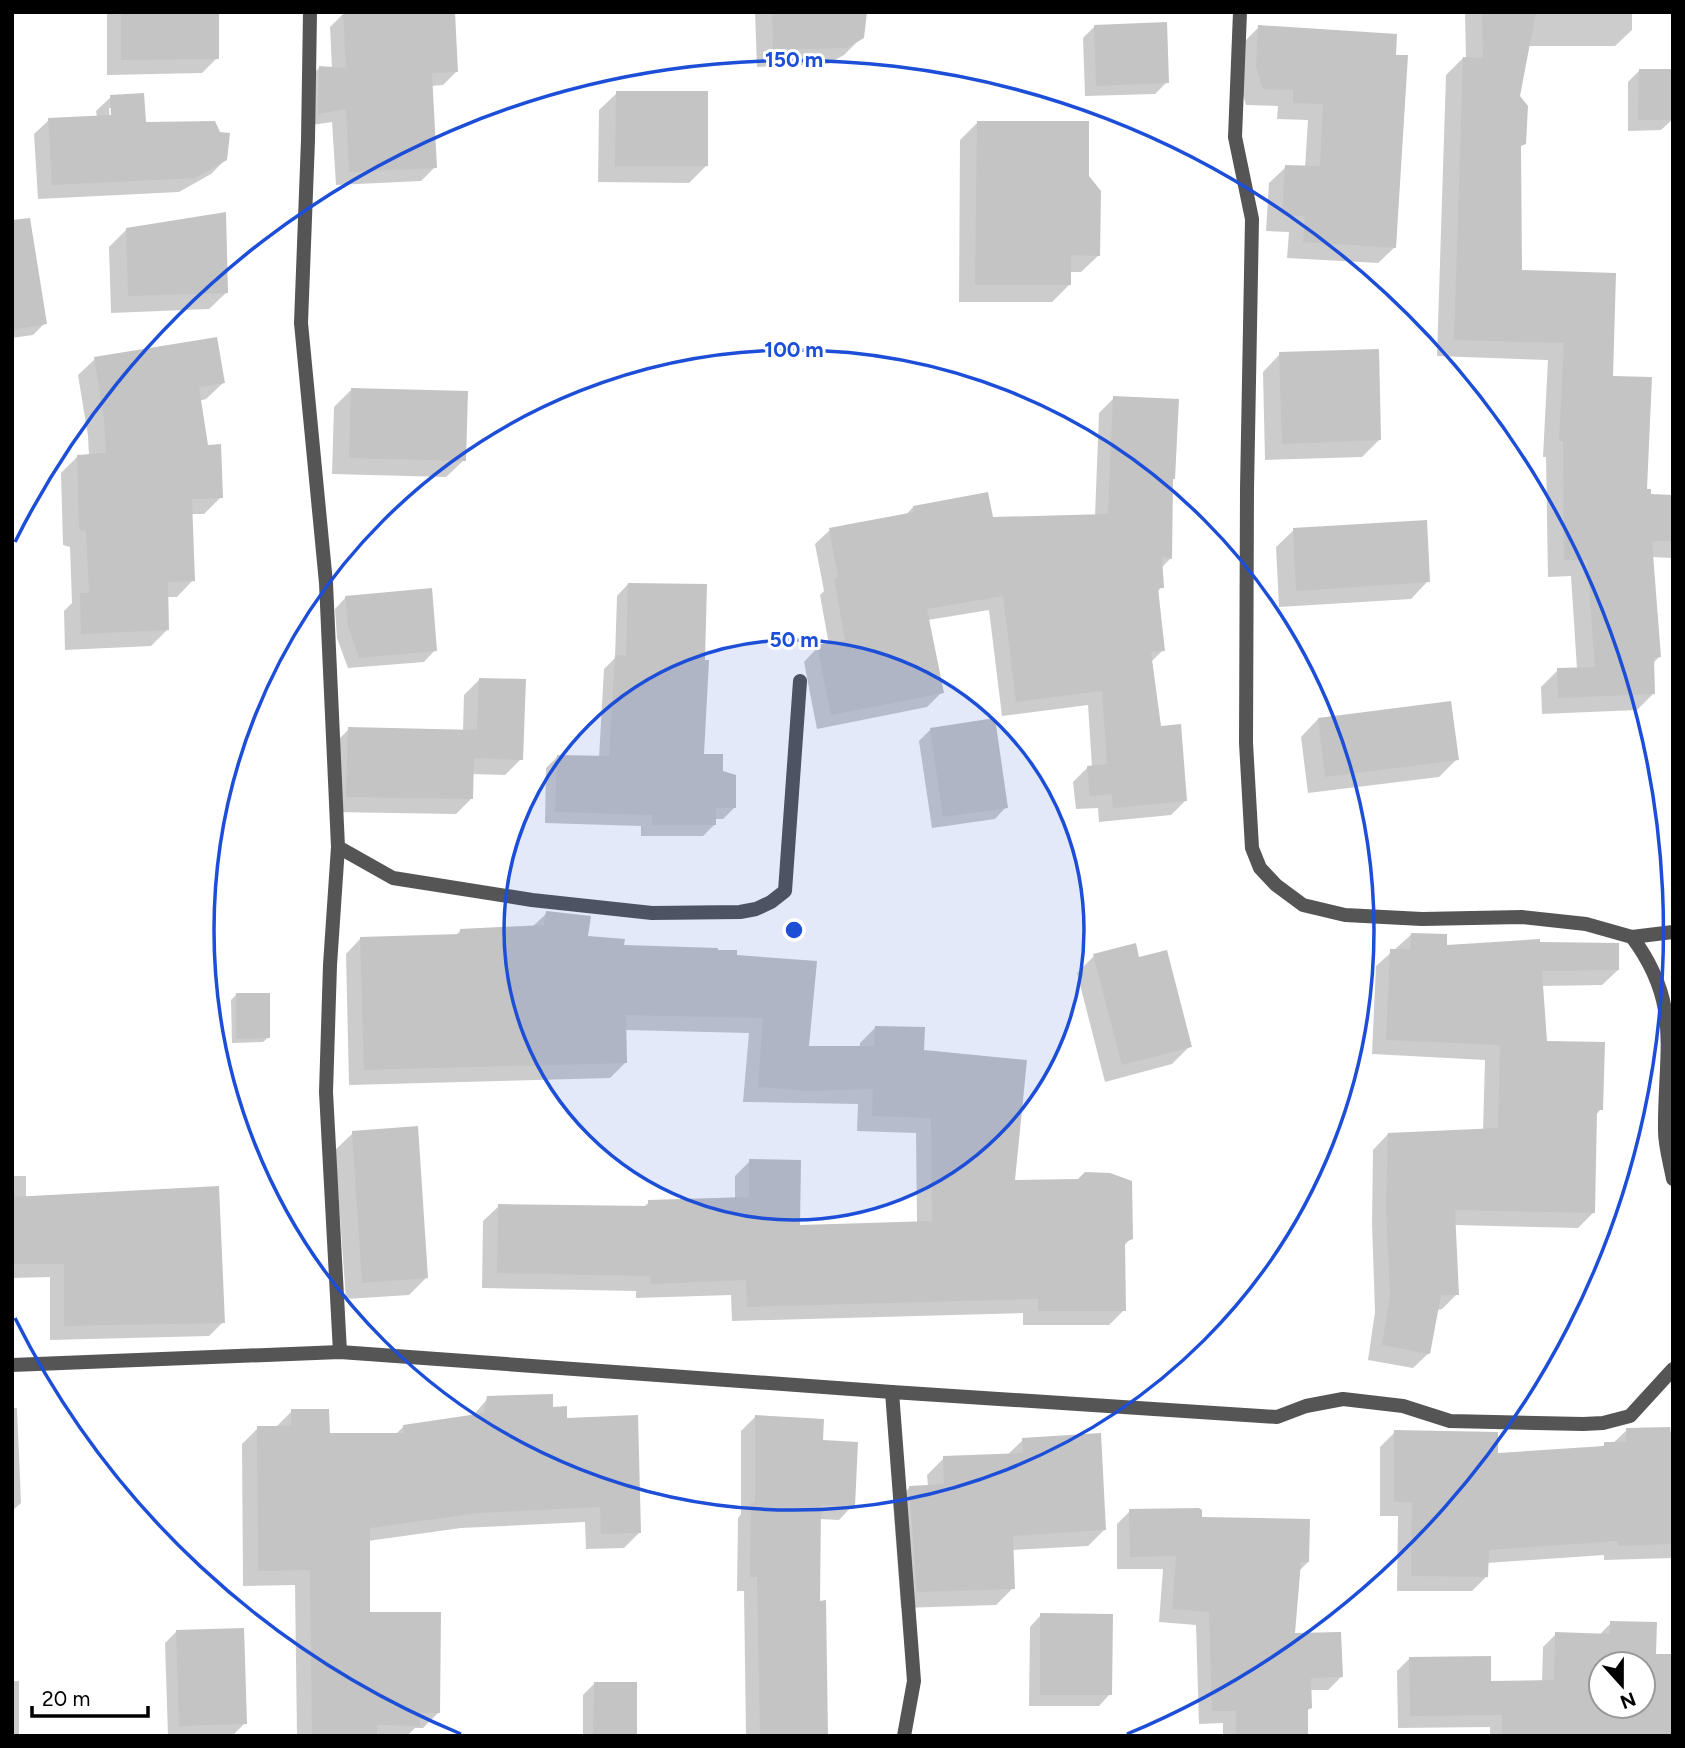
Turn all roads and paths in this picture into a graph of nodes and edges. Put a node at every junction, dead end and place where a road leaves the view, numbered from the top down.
1 (310, 12) edge
2 (1240, 12) edge
3 (800, 681) dead end
4 (338, 847) junction
5 (1673, 932) edge
6 (1632, 937) junction
7 (1673, 1179) edge
8 (340, 1352) junction
9 (12, 1365) edge
10 (1673, 1369) edge
11 (892, 1392) junction
12 (904, 1736) edge

1 - 4 street
2 - 6 street
3 - 4 street
4 - 8 street
5 - 6 street
6 - 7 street
8 - 9 street
8 - 11 street
10 - 11 street
11 - 12 street

